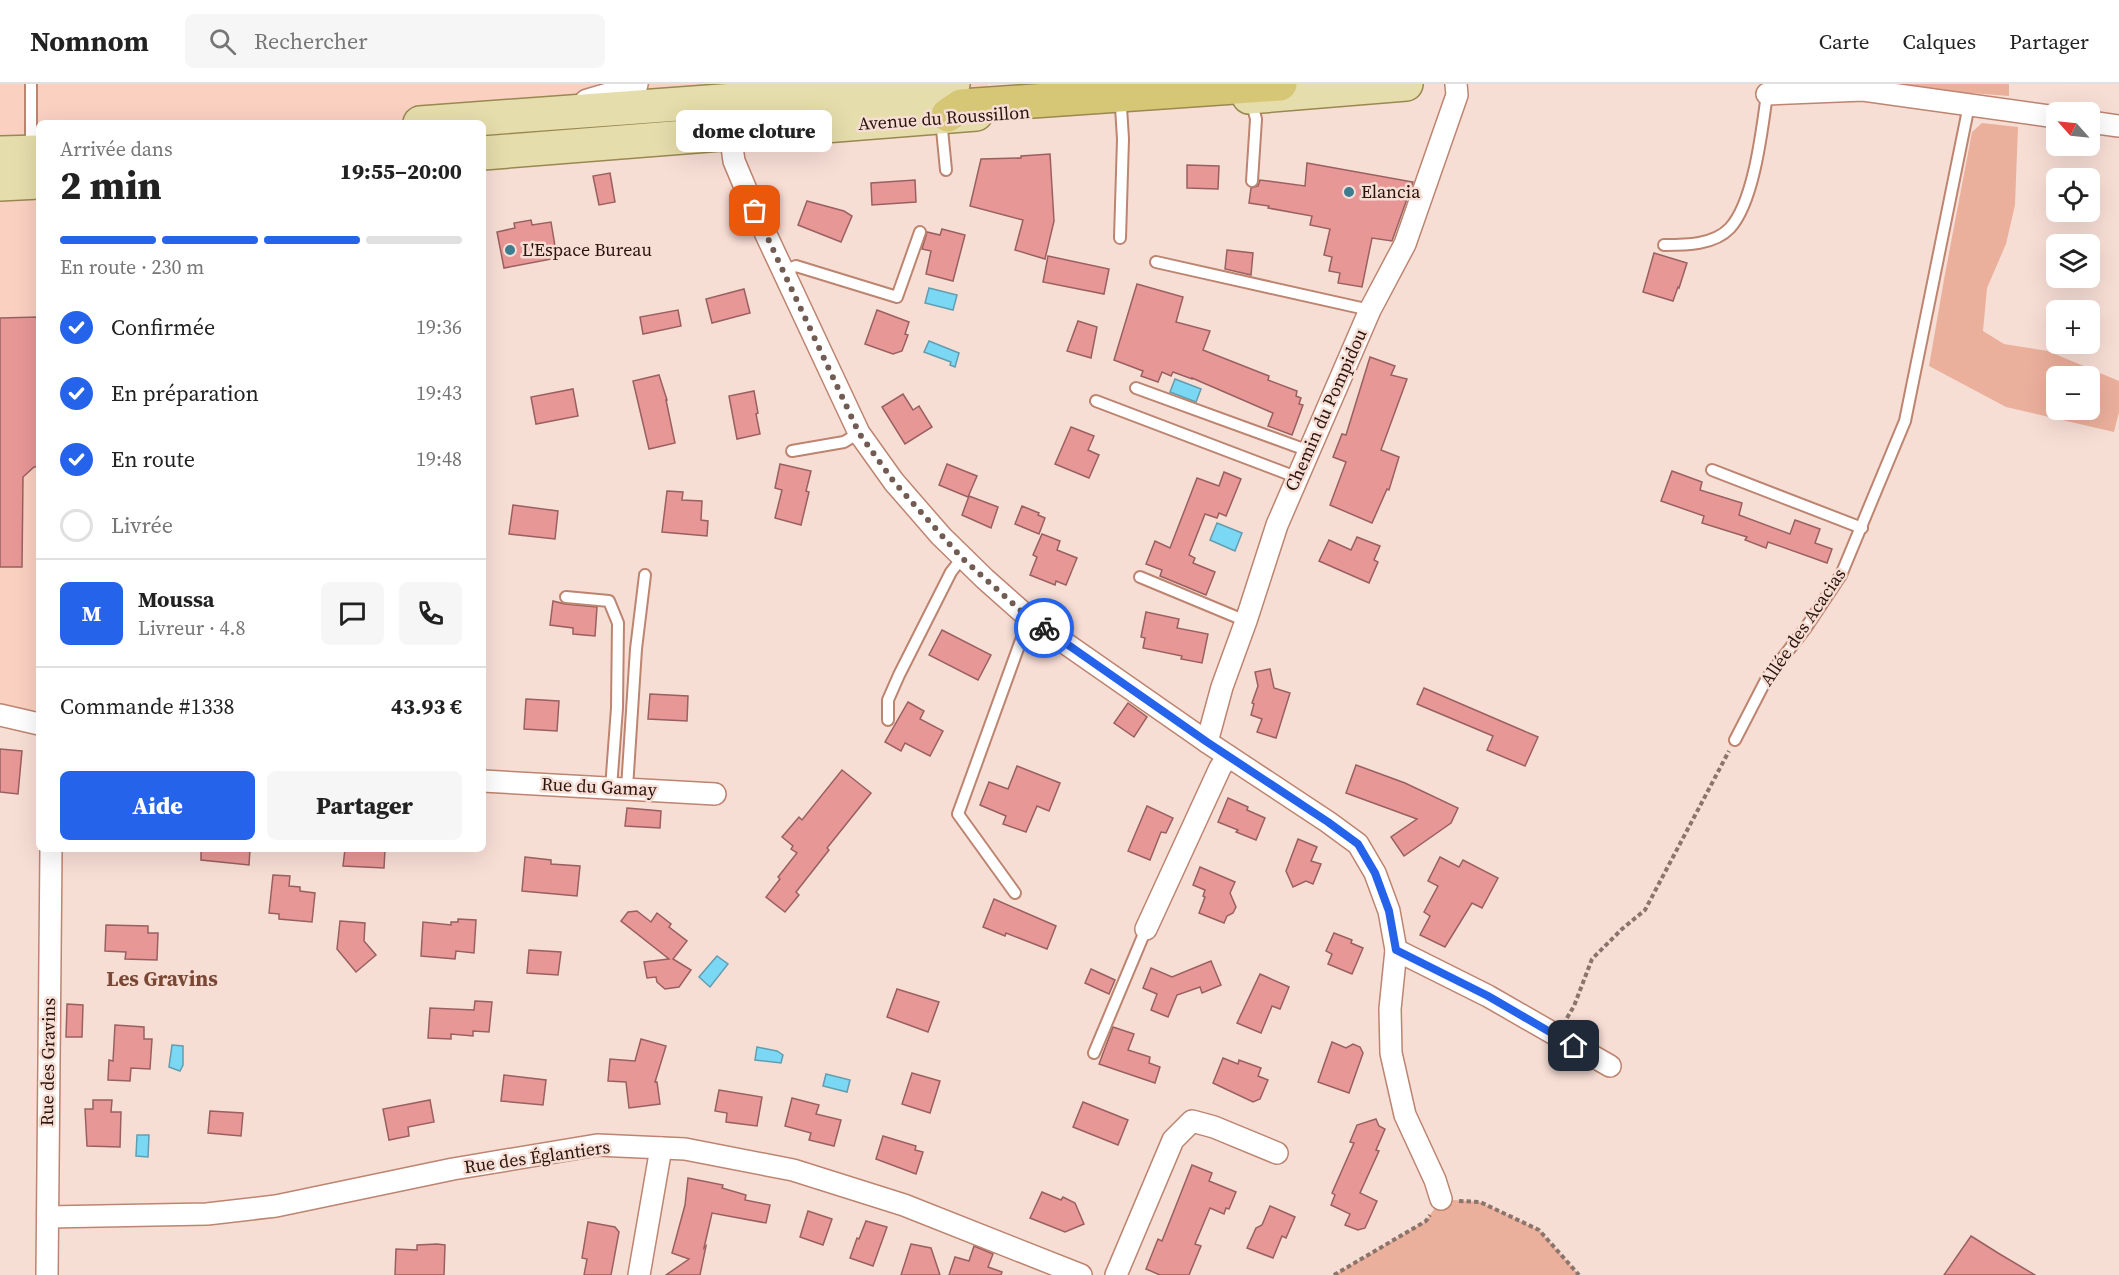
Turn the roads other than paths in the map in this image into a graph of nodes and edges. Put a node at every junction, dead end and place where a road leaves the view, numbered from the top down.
1 (31, 84) edge
2 (634, 84) edge
3 (713, 84) edge
4 (735, 84) edge
5 (1281, 84) edge
6 (1406, 84) edge
7 (1456, 84) edge
8 (1767, 94) joint
9 (934, 97) edge
10 (1250, 97) junction
11 (1968, 105) junction
12 (1121, 107) junction
13 (560, 112) junction
14 (2046, 116) edge
15 (458, 120) edge
16 (2100, 123) edge
17 (2119, 126) edge
18 (730, 134) junction
19 (486, 153) edge
20 (27, 160) edge
21 (946, 170) dead end
22 (1252, 181) dead end
23 (0, 184) edge
24 (920, 232) dead end
25 (1120, 238) dead end
26 (1664, 245) dead end
27 (1156, 262) dead end
28 (783, 271) junction
29 (1370, 310) junction
30 (1136, 388) dead end
31 (1096, 401) dead end
32 (859, 433) junction
33 (792, 451) dead end
34 (1309, 451) junction
35 (1712, 470) dead end
36 (1296, 477) junction
37 (1862, 528) junction
38 (962, 558) junction
39 (645, 575) dead end
40 (1140, 577) dead end
41 (566, 597) dead end
42 (1029, 618) junction
43 (1246, 621) junction
44 (0, 715) edge
45 (888, 720) dead end
46 (36, 723) edge
47 (1735, 740) road end
48 (1207, 742) junction
49 (1228, 756) junction
50 (486, 781) edge
51 (619, 788) junction
52 (715, 794) dead end
53 (51, 852) edge
54 (1015, 893) dead end
55 (1146, 929) joint
56 (1396, 950) junction
57 (1094, 1053) dead end
58 (1610, 1066) dead end
59 (661, 1148) junction
60 (1277, 1153) dead end
61 (1441, 1199) road end
62 (48, 1217) junction
63 (47, 1275) edge
64 (639, 1275) edge
65 (1081, 1275) edge
66 (1116, 1275) edge

1 - 20 lane
2 - 13 street
3 - 4 street
5 - 9 highway
6 - 10 main road, Avenue du Roussillon
7 - 29 street, Chemin du Pompidou
8 - 11 street
8 - 26 lane
9 - 12 main road, Avenue du Roussillon
9 - 13 main road, Avenue du Roussillon
9 - 18 main road, Avenue du Roussillon
9 - 21 lane
10 - 12 main road, Avenue du Roussillon
10 - 22 lane
11 - 14 street
11 - 37 lane, Allée des Acacias
12 - 25 lane
13 - 15 main road, Avenue du Roussillon
16 - 17 street
18 - 19 main road, Avenue du Roussillon
18 - 28 street
20 - 23 main road
24 - 28 lane
27 - 29 lane
28 - 32 street
29 - 34 street, Chemin du Pompidou
30 - 34 lane
31 - 36 lane
32 - 33 lane
32 - 38 street
34 - 36 street, Chemin du Pompidou
35 - 37 lane
36 - 43 street, Chemin du Pompidou
37 - 47 lane, Allée des Acacias
38 - 42 street
38 - 45 lane
39 - 51 lane
40 - 43 lane
41 - 51 lane
42 - 48 street
42 - 54 lane
43 - 48 street, Chemin du Pompidou
44 - 46 street
48 - 49 street
49 - 55 street
49 - 56 street
50 - 51 street, Rue du Gamay
51 - 52 street, Rue du Gamay
53 - 62 street, Rue des Gravins
55 - 57 lane
56 - 58 street
56 - 61 street
59 - 62 street, Rue des Églantiers
59 - 64 street
59 - 65 street, Rue des Églantiers
60 - 66 street
62 - 63 street, Rue des Gravins

